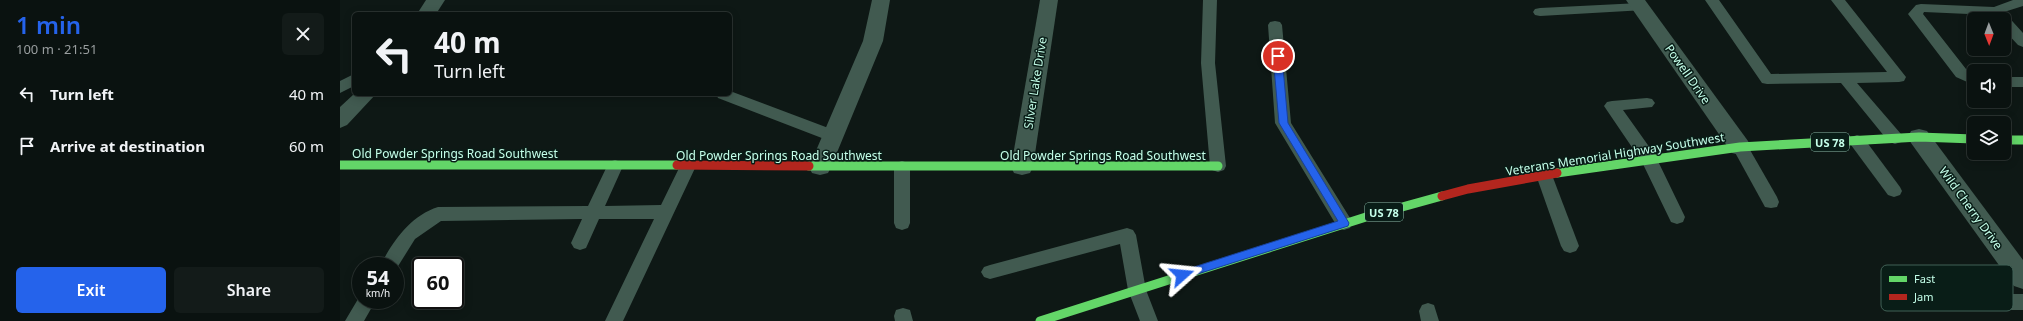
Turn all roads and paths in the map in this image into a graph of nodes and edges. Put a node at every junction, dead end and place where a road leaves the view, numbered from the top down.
1 (436, 0) edge
2 (882, 0) edge
3 (1049, 0) edge
4 (1210, 0) edge
5 (1712, 0) edge
6 (1838, 0) edge
7 (2023, 1) edge
8 (1638, 3) edge
9 (427, 12) edge
10 (1540, 12) dead end
11 (2008, 12) edge
12 (1967, 13) edge
13 (1275, 25) dead end
14 (2011, 28) edge
15 (2023, 42) edge
16 (1967, 76) edge
17 (1845, 78) junction
18 (352, 80) edge
19 (2011, 82) edge
20 (2023, 82) edge
21 (340, 88) edge
22 (364, 96) edge
23 (728, 96) edge
24 (1647, 103) dead end
25 (340, 120) edge
26 (833, 136) junction
27 (1919, 137) junction
28 (1895, 138) junction
29 (1967, 139) edge
30 (1857, 140) junction
31 (2011, 140) edge
32 (2023, 140) edge
33 (1740, 147) junction
34 (1649, 159) junction
35 (340, 165) edge
36 (616, 166) junction
37 (688, 166) junction
38 (1218, 166) joint
39 (820, 167) junction
40 (902, 167) junction
41 (1022, 167) junction
42 (1544, 175) junction
43 (1894, 191) dead end
44 (1771, 202) dead end
45 (665, 212) junction
46 (594, 213) junction
47 (1677, 217) dead end
48 (902, 223) dead end
49 (1344, 223) junction
50 (580, 243) dead end
51 (1570, 246) dead end
52 (395, 257) edge
53 (2013, 265) edge
54 (2013, 265) edge
55 (990, 272) dead end
56 (2023, 279) edge
57 (1137, 290) junction
58 (361, 309) edge
59 (354, 321) edge
60 (614, 321) edge
61 (1040, 321) edge
62 (1149, 321) edge

1 - 9 street
2 - 26 street
3 - 41 street, Silver Lake Drive
4 - 38 lane
5 - 17 lane
6 - 17 lane
7 - 11 lane
8 - 10 lane
8 - 33 street, Powell Drive
12 - 16 lane
13 - 49 lane
14 - 15 lane
17 - 28 lane
18 - 21 lane
19 - 20 lane
22 - 25 street
23 - 26 lane
24 - 34 lane
26 - 39 street
27 - 28 main road, Veterans Memorial Highway Southwest / US 78
27 - 29 main road, Veterans Memorial Highway Southwest / US 78
27 - 54 street, Wild Cherry Drive
28 - 30 main road, Veterans Memorial Highway Southwest / US 78
30 - 33 main road, Veterans Memorial Highway Southwest / US 78
30 - 43 lane
31 - 32 main road
33 - 34 main road, Veterans Memorial Highway Southwest / US 78
33 - 44 lane
34 - 42 main road, Veterans Memorial Highway Southwest / US 78
34 - 47 lane
35 - 36 main road, Old Powder Springs Road Southwest
36 - 37 main road, Old Powder Springs Road Southwest
36 - 46 lane
37 - 39 main road, Old Powder Springs Road Southwest
37 - 45 lane
38 - 41 main road, Old Powder Springs Road Southwest
39 - 40 main road, Old Powder Springs Road Southwest
40 - 41 main road, Old Powder Springs Road Southwest
40 - 48 lane
42 - 49 main road, Veterans Memorial Highway Southwest / US 78
42 - 51 lane
45 - 46 lane
45 - 60 lane
46 - 50 lane
46 - 52 lane
49 - 57 main road, Veterans Memorial Highway Southwest / US 78
53 - 56 street, Wild Cherry Drive
55 - 57 lane
57 - 61 main road, Veterans Memorial Highway Southwest / US 78
57 - 62 lane
58 - 59 lane

